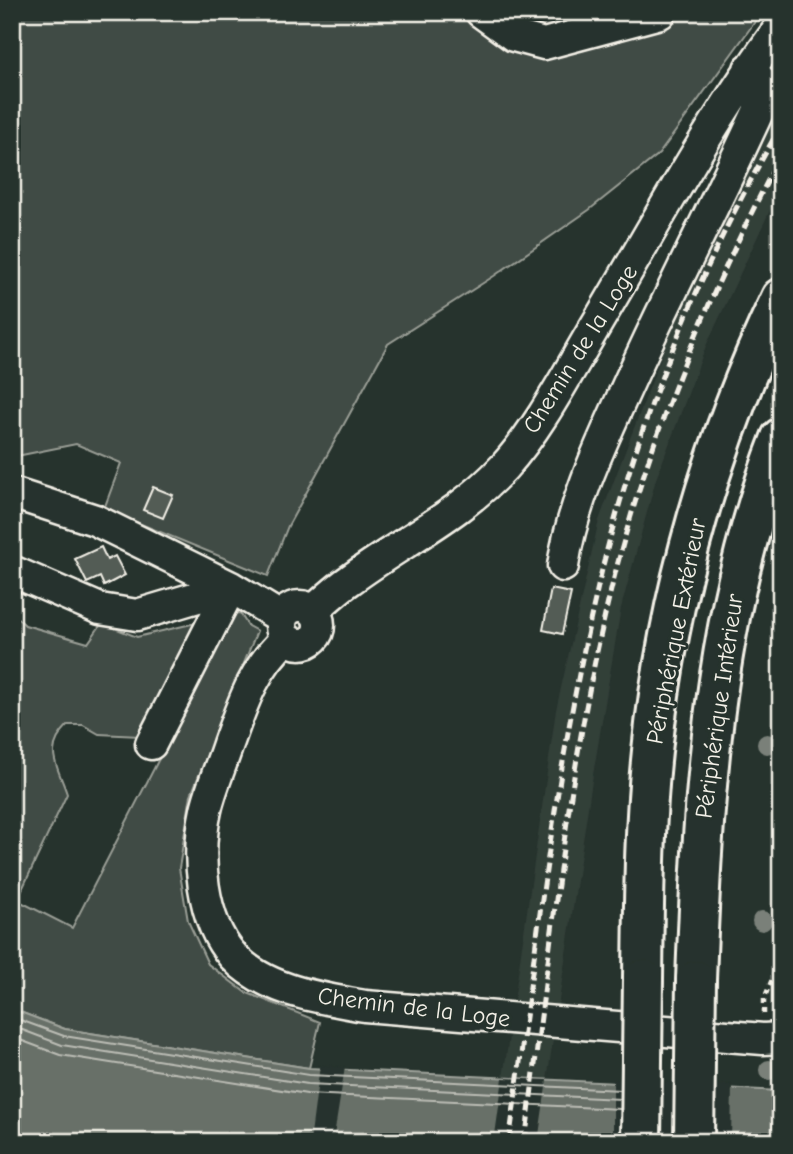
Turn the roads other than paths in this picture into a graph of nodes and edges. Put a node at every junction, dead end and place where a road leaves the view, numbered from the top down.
1 (481, 12) edge
2 (660, 13) edge
3 (781, 26) edge
4 (749, 69) junction
5 (781, 298) edge
6 (781, 438) edge
7 (12, 493) edge
8 (563, 566) dead end
9 (12, 571) edge
10 (231, 587) junction
11 (284, 629) junction
12 (151, 744) dead end
13 (772, 1039) edge
14 (641, 1142) edge
15 (694, 1142) edge

1 - 2 street
3 - 4 street, Chemin de la Loge
4 - 8 street
4 - 11 street, Chemin de la Loge
5 - 14 highway, Périphérique Extérieur, bridge
6 - 15 highway, Périphérique Intérieur, bridge
7 - 10 street
9 - 10 street
10 - 11 street
10 - 12 street
11 - 13 street, Chemin de la Loge

